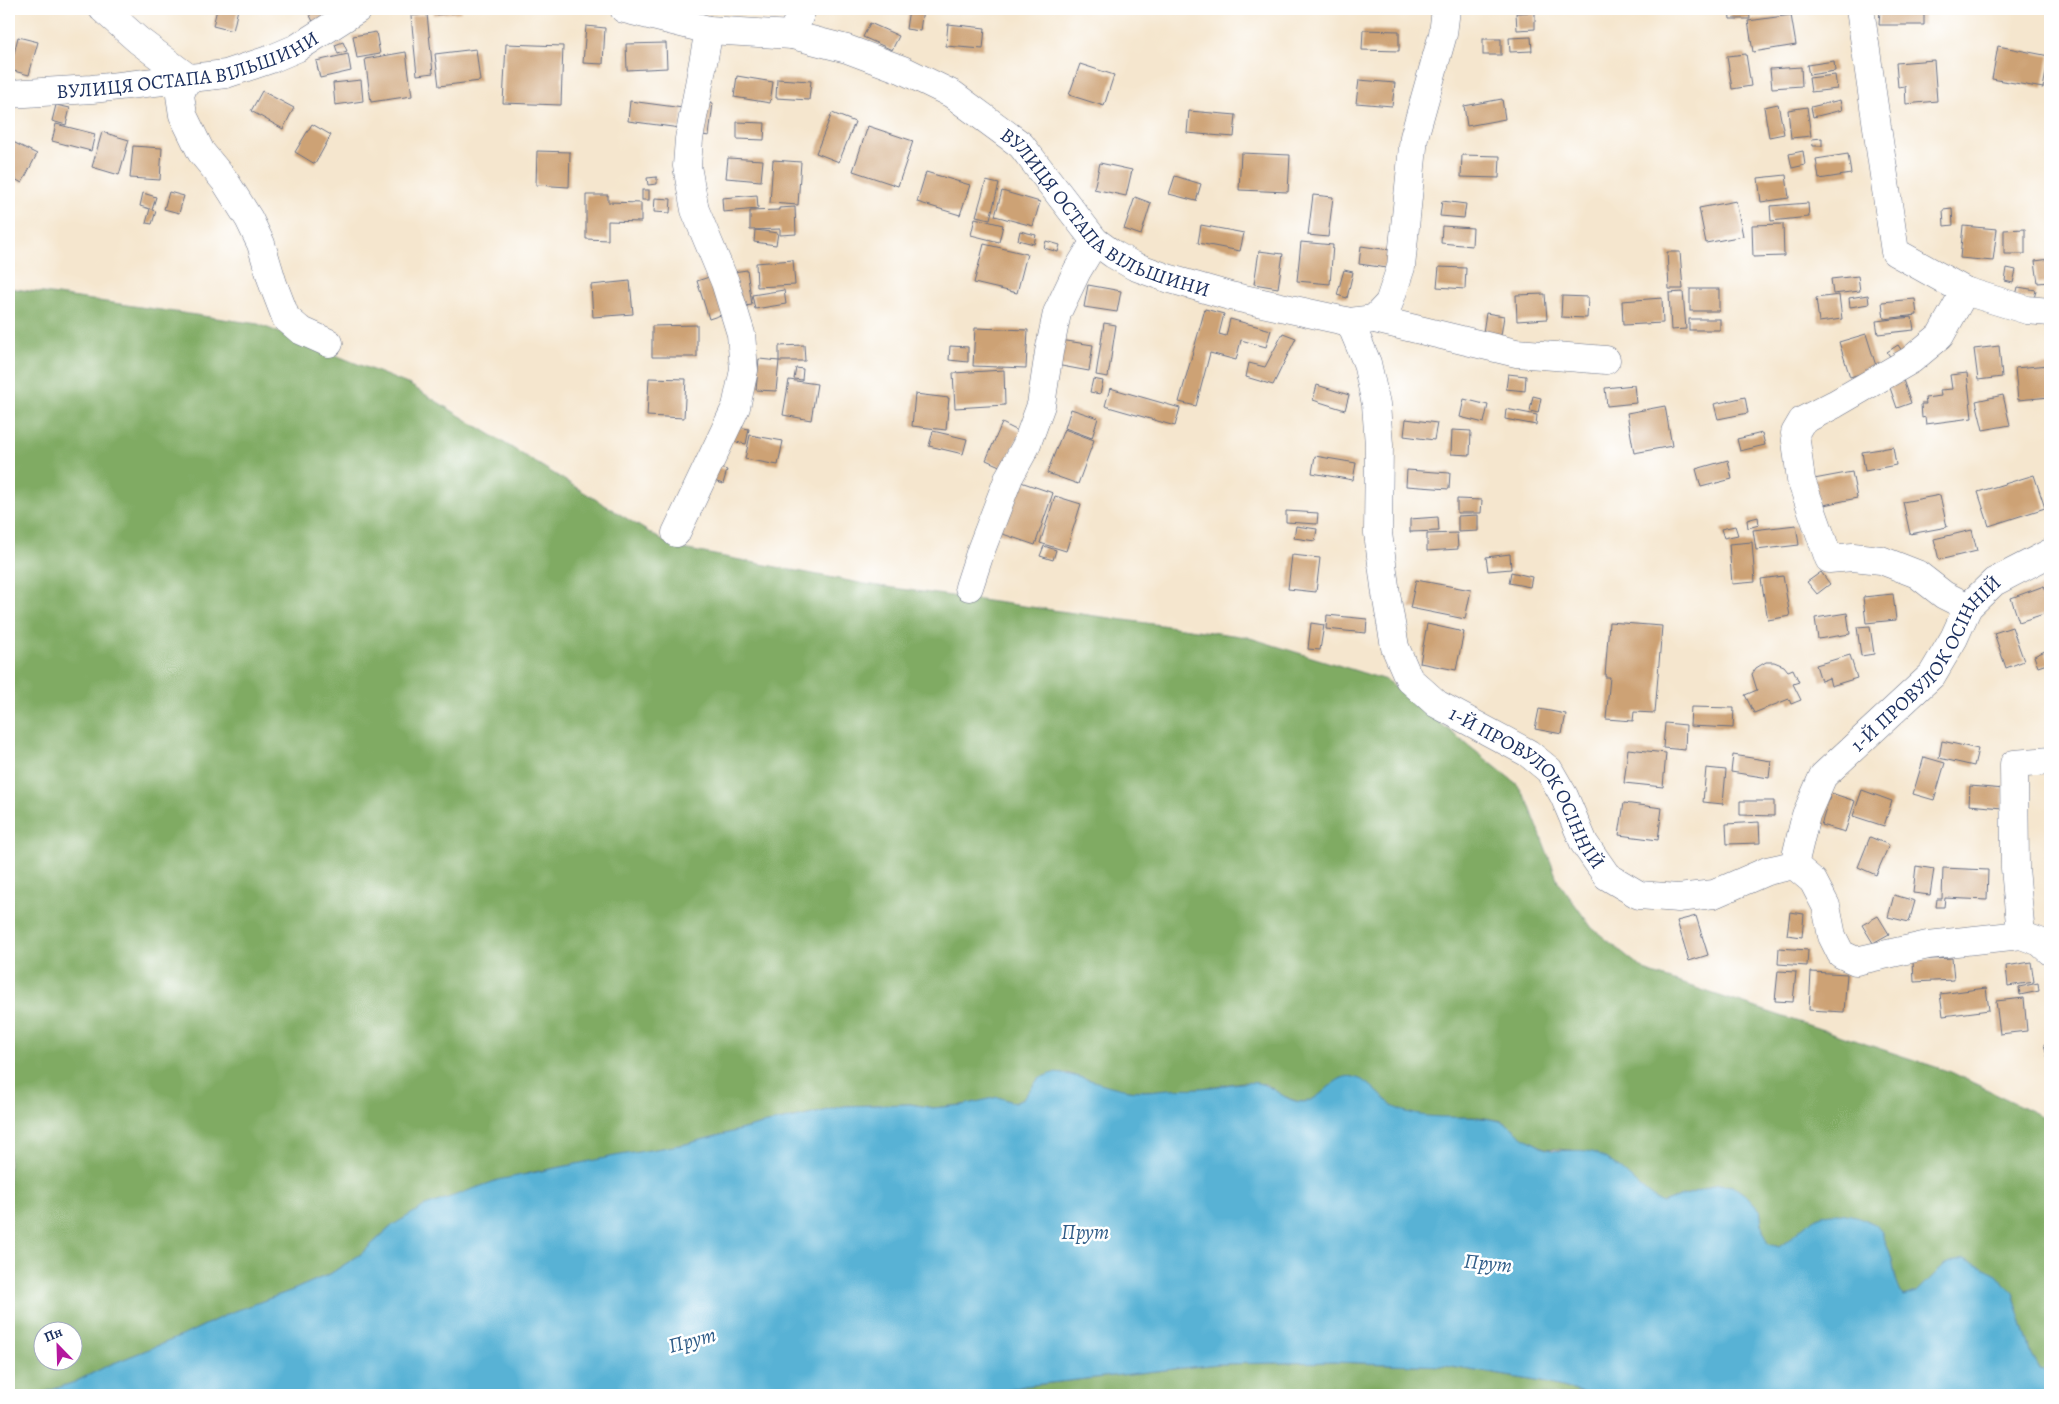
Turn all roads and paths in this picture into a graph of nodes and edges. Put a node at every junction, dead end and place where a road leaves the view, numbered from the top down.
1 (103, 9) edge
2 (358, 9) edge
3 (624, 9) edge
4 (802, 9) edge
5 (1446, 9) edge
6 (1860, 9) edge
7 (709, 30) junction
8 (792, 35) junction
9 (187, 77) junction
10 (9, 94) edge
11 (1095, 241) junction
12 (1965, 291) junction
13 (2050, 312) edge
14 (1362, 321) junction
15 (329, 343) dead end
16 (1606, 360) dead end
17 (676, 533) dead end
18 (2050, 553) edge
19 (969, 587) dead end
20 (1968, 607) junction
21 (2050, 761) edge
22 (1794, 865) junction
23 (2020, 935) junction
24 (2050, 951) edge

1 - 9 street
2 - 9 street, ВУЛИЦЯ ОСТАПА ВІЛЬШИНИ
3 - 7 street, ВУЛИЦЯ ОСТАПА ВІЛЬШИНИ
4 - 8 street
5 - 14 street
6 - 12 street
7 - 8 street, ВУЛИЦЯ ОСТАПА ВІЛЬШИНИ
7 - 17 street
8 - 11 street, ВУЛИЦЯ ОСТАПА ВІЛЬШИНИ
9 - 10 street, ВУЛИЦЯ ОСТАПА ВІЛЬШИНИ
9 - 15 street
11 - 14 street, ВУЛИЦЯ ОСТАПА ВІЛЬШИНИ
11 - 19 street
12 - 13 street
12 - 20 street
14 - 16 street, ВУЛИЦЯ ОСТАПА ВІЛЬШИНИ
14 - 22 street, 1-Й ПРОВУЛОК ОСІННІЙ
18 - 20 street, 1-Й ПРОВУЛОК ОСІННІЙ
20 - 22 street, 1-Й ПРОВУЛОК ОСІННІЙ
21 - 23 street
22 - 23 street
23 - 24 street

